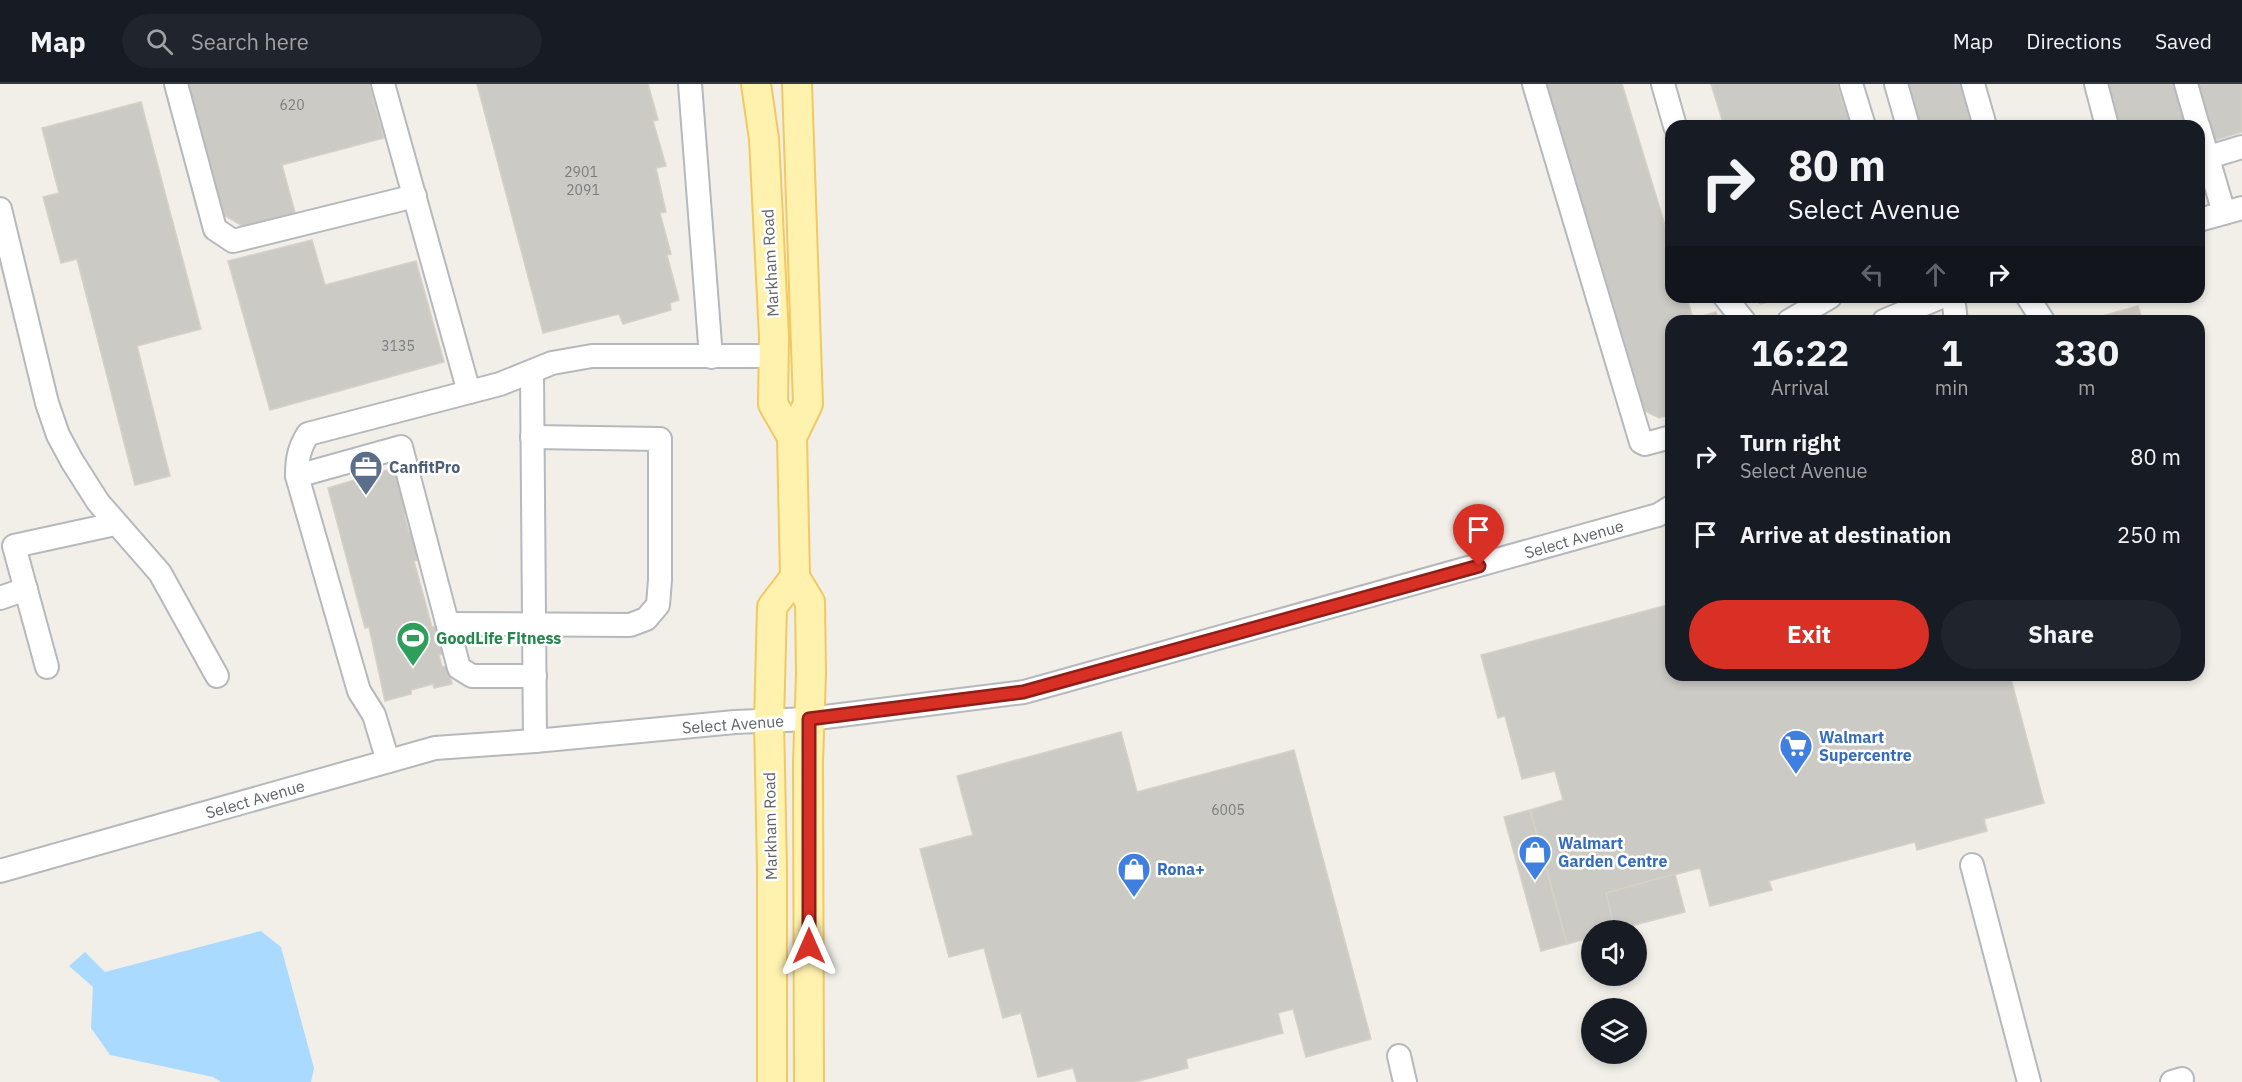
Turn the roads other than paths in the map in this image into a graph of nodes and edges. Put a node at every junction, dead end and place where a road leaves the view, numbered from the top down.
1 (176, 84) edge
2 (383, 84) edge
3 (690, 84) edge
4 (756, 84) edge
5 (797, 84) edge
6 (1534, 84) edge
7 (1663, 84) edge
8 (1851, 84) edge
9 (1896, 84) edge
10 (1973, 84) edge
11 (2096, 84) edge
12 (2186, 84) edge
13 (1673, 120) edge
14 (1862, 120) edge
15 (1906, 120) edge
16 (1982, 120) edge
17 (2106, 120) edge
18 (2197, 120) edge
19 (2242, 147) edge
20 (2205, 158) edge
21 (2205, 162) edge
22 (415, 196) junction
23 (0, 209) edge
24 (2233, 211) edge
25 (2205, 218) edge
26 (1730, 303) edge
27 (1820, 303) edge
28 (1922, 303) edge
29 (1739, 315) edge
30 (1799, 315) edge
31 (1897, 315) edge
32 (711, 357) junction
33 (774, 357) junction
34 (532, 372) junction
35 (469, 392) junction
36 (792, 436) junction
37 (532, 437) junction
38 (1665, 439) edge
39 (297, 476) junction
40 (1665, 511) edge
41 (115, 524) junction
42 (795, 577) junction
43 (26, 589) junction
44 (0, 598) edge
45 (448, 624) junction
46 (534, 625) junction
47 (47, 667) dead end
48 (217, 676) dead end
49 (535, 676) junction
50 (809, 719) junction
51 (769, 722) junction
52 (535, 741) junction
53 (388, 761) junction
54 (1972, 866) dead end
55 (0, 871) edge
56 (1399, 1056) dead end
57 (772, 1082) edge
58 (809, 1082) edge
59 (1405, 1082) edge
60 (2029, 1082) edge

1 - 22 street
2 - 22 street
3 - 32 street
4 - 33 main road, Markham Road
5 - 36 main road, Markham Road
6 - 38 street
7 - 13 street
8 - 14 street
9 - 15 street
10 - 16 street
11 - 17 street
12 - 18 street
19 - 20 street
21 - 24 street
22 - 35 street
23 - 41 street
24 - 25 street
26 - 29 street
27 - 30 street
28 - 31 street
32 - 33 street
32 - 34 street
33 - 36 main road, Markham Road
34 - 35 street
34 - 37 street
35 - 39 street
36 - 42 main road, Markham Road
37 - 46 street
37 - 46 street
39 - 45 street
39 - 53 street
40 - 50 street, Select Avenue
41 - 43 street
41 - 48 street
42 - 50 main road, Markham Road
42 - 51 main road, Markham Road
43 - 44 street
43 - 47 street
45 - 46 street
45 - 49 street
46 - 49 street
49 - 52 street
50 - 51 street, Select Avenue
50 - 58 main road, Markham Road
51 - 52 street, Select Avenue
51 - 57 main road, Markham Road
52 - 53 street, Select Avenue
53 - 55 street, Select Avenue
54 - 60 street
56 - 59 street

